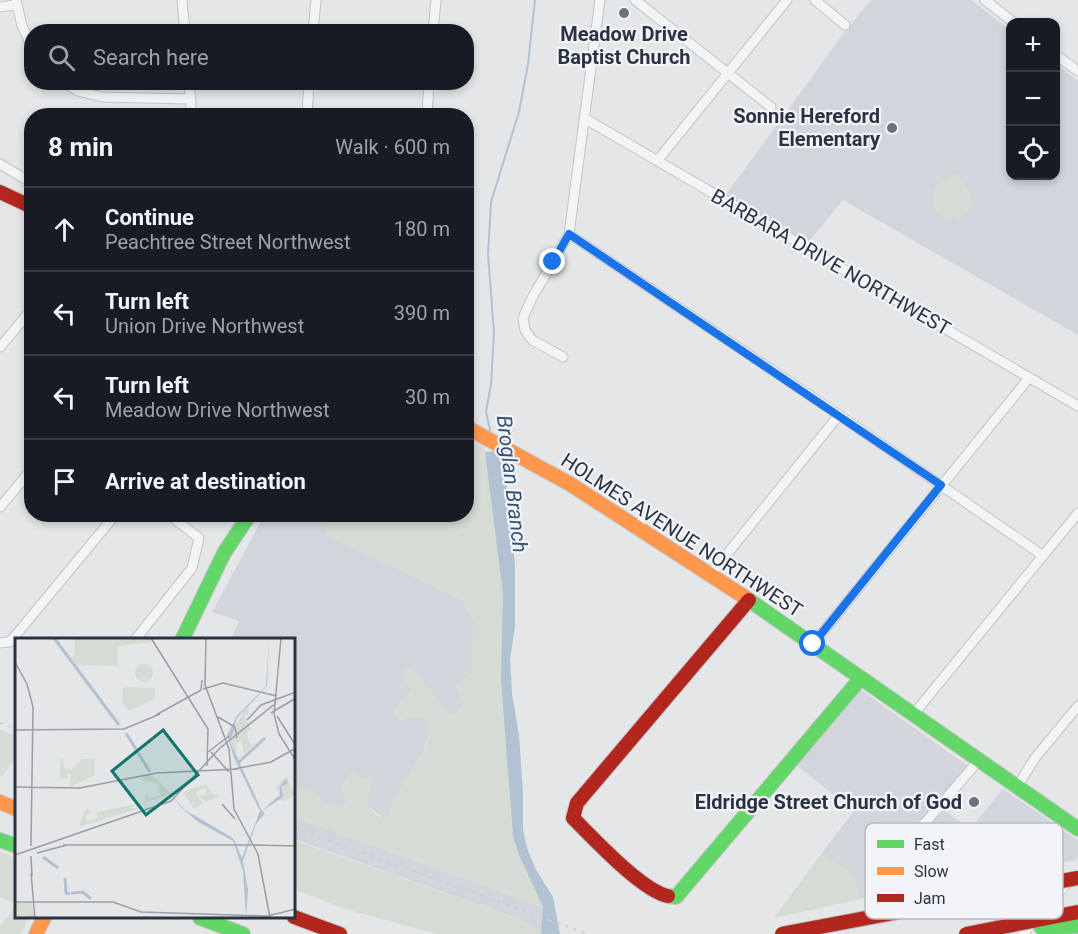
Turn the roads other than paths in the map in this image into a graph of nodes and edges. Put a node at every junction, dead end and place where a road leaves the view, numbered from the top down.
1 (182, 0) edge
2 (316, 0) edge
3 (436, 0) edge
4 (600, 0) edge
5 (635, 0) edge
6 (788, 0) edge
7 (815, 0) edge
8 (985, 0) edge
9 (16, 2) edge
10 (0, 8) edge
11 (1008, 18) edge
12 (184, 24) edge
13 (314, 24) edge
14 (434, 24) edge
15 (845, 25) dead end
16 (24, 30) edge
17 (1060, 58) edge
18 (1078, 71) edge
19 (728, 73) junction
20 (76, 90) edge
21 (189, 90) edge
22 (309, 90) edge
23 (429, 90) edge
24 (189, 99) junction
25 (771, 107) dead end
26 (191, 108) edge
27 (307, 108) edge
28 (427, 108) edge
29 (584, 118) junction
30 (657, 161) junction
31 (0, 164) edge
32 (24, 178) edge
33 (0, 192) edge
34 (24, 203) edge
35 (569, 234) junction
36 (24, 318) edge
37 (0, 347) edge
38 (563, 357) dead end
39 (1029, 378) junction
40 (1078, 406) edge
41 (839, 415) junction
42 (474, 431) edge
43 (24, 478) edge
44 (941, 485) junction
45 (0, 507) edge
46 (647, 512) dead end
47 (1078, 513) edge
48 (109, 522) edge
49 (178, 522) edge
50 (245, 522) edge
51 (638, 527) junction
52 (1042, 555) junction
53 (711, 574) junction
54 (749, 600) junction
55 (137, 638) edge
56 (183, 638) edge
57 (2, 643) edge
58 (813, 644) junction
59 (861, 678) junction
60 (1078, 706) edge
61 (913, 715) junction
62 (978, 760) junction
63 (1017, 787) junction
64 (0, 802) edge
65 (15, 809) edge
66 (924, 823) edge
67 (1078, 829) edge
68 (0, 840) edge
69 (15, 846) edge
70 (1078, 871) edge
71 (1078, 878) edge
72 (1063, 881) edge
73 (1063, 888) edge
74 (1078, 912) edge
75 (1063, 915) edge
76 (296, 918) edge
77 (865, 918) edge
78 (44, 919) edge
79 (203, 919) edge
80 (1036, 919) edge
81 (1043, 919) edge
82 (1078, 926) edge
83 (36, 934) edge
84 (243, 934) edge
85 (340, 934) edge
86 (782, 934) edge
87 (967, 934) edge
88 (1023, 934) edge

1 - 12 street
2 - 13 street
3 - 14 street
4 - 29 street
5 - 19 street
6 - 19 street
7 - 15 street
8 - 11 street
9 - 10 street
9 - 16 street
17 - 18 street
19 - 25 street
19 - 30 street
20 - 24 street
21 - 24 street
22 - 27 street
23 - 28 street
24 - 26 street
29 - 30 street, BARBARA DRIVE NORTHWEST
29 - 35 street
30 - 39 street, BARBARA DRIVE NORTHWEST
31 - 32 street
33 - 34 main road
35 - 38 street
35 - 41 street
36 - 37 street
39 - 40 street, BARBARA DRIVE NORTHWEST
39 - 44 street
41 - 44 street
41 - 53 street
42 - 51 main road, HOLMES AVENUE NORTHWEST
43 - 45 street
44 - 52 street
44 - 58 street
46 - 51 street
47 - 52 street
48 - 57 street
49 - 55 street
50 - 56 main road
51 - 53 main road, HOLMES AVENUE NORTHWEST
52 - 61 street
53 - 54 main road, HOLMES AVENUE NORTHWEST
54 - 58 main road, HOLMES AVENUE NORTHWEST
54 - 59 main road
58 - 59 main road, HOLMES AVENUE NORTHWEST
59 - 61 main road, HOLMES AVENUE NORTHWEST
60 - 63 street
61 - 62 main road, HOLMES AVENUE NORTHWEST
62 - 63 main road, HOLMES AVENUE NORTHWEST
62 - 66 street
63 - 67 main road, HOLMES AVENUE NORTHWEST
64 - 65 main road
68 - 69 main road
70 - 73 street
71 - 72 main road, bridge
74 - 75 main road, bridge
76 - 85 main road
77 - 86 main road, bridge
78 - 83 main road
79 - 84 main road
80 - 88 street
81 - 87 main road, bridge
82 - 87 main road, bridge

